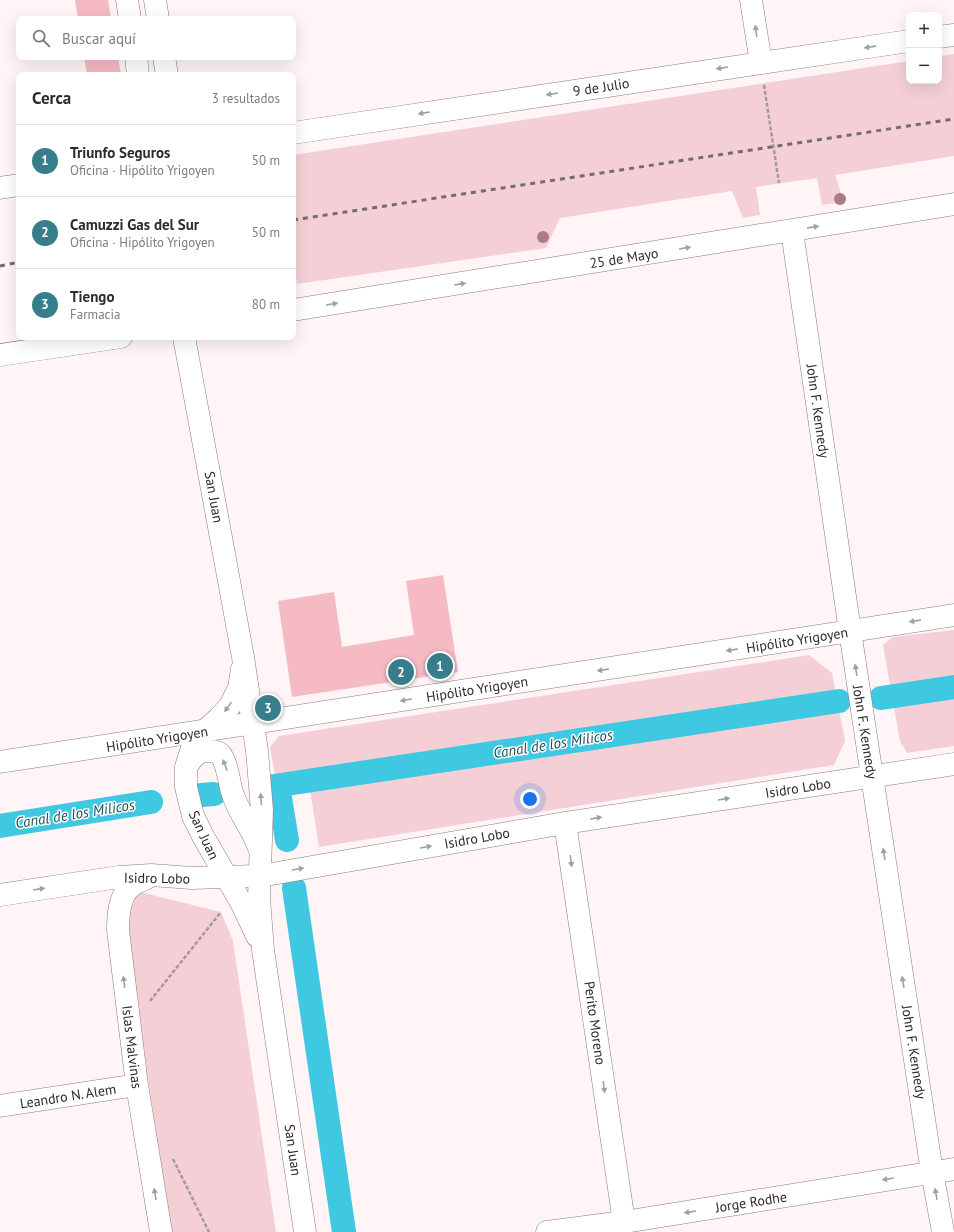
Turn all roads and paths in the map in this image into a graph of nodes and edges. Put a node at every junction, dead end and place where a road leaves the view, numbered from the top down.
1 (127, 0) edge
2 (155, 0) edge
3 (752, 0) edge
4 (130, 16) edge
5 (158, 16) edge
6 (954, 35) edge
7 (942, 37) edge
8 (906, 42) edge
9 (136, 60) edge
10 (164, 60) edge
11 (138, 72) edge
12 (166, 72) edge
13 (762, 72) junction
14 (296, 133) edge
15 (779, 183) dead end
16 (16, 185) edge
17 (0, 188) edge
18 (954, 204) edge
19 (792, 231) junction
20 (296, 310) edge
21 (86, 340) edge
22 (185, 340) edge
23 (62, 342) edge
24 (0, 355) edge
25 (954, 615) edge
26 (850, 631) junction
27 (243, 657) junction
28 (253, 724) junction
29 (203, 732) junction
30 (0, 762) edge
31 (954, 764) edge
32 (186, 767) junction
33 (872, 777) junction
34 (565, 823) junction
35 (261, 853) junction
36 (151, 875) junction
37 (260, 876) junction
38 (226, 878) junction
39 (0, 895) edge
40 (221, 912) dead end
41 (263, 950) junction
42 (130, 1026) junction
43 (137, 1085) junction
44 (0, 1106) edge
45 (954, 1169) edge
46 (932, 1172) junction
47 (624, 1222) junction
48 (161, 1232) edge
49 (305, 1232) edge
50 (547, 1232) edge
51 (943, 1232) edge

1 - 4 street
2 - 5 street
13 -> 3 street
6 - 7 street
8 -> 13 street, 9 de Julio
9 - 11 street
10 - 12 street
13 -> 14 street, 9 de Julio
13 - 15 path
16 - 17 street
19 -> 18 street, 25 de Mayo
20 -> 19 street, 25 de Mayo
19 - 26 street, John F. Kennedy
21 - 23 street
22 - 27 street, San Juan
23 - 24 street
25 -> 26 street, Hipólito Yrigoyen
26 -> 28 street, Hipólito Yrigoyen
33 -> 26 street, John F. Kennedy
27 - 28 street, San Juan
27 -> 29 street, San Juan
28 - 29 street, Hipólito Yrigoyen
35 -> 28 street, San Juan
29 - 30 street, Hipólito Yrigoyen
29 - 32 street, San Juan
31 - 33 street, Isidro Lobo
35 -> 32 street
32 - 38 street, San Juan
34 -> 33 street, Isidro Lobo
46 -> 33 street, John F. Kennedy
37 -> 34 street, Isidro Lobo
34 -> 47 street, Perito Moreno
35 - 37 street, San Juan
36 - 38 street, Isidro Lobo
39 -> 36 street, Isidro Lobo
42 -> 36 street, Islas Malvinas
37 - 38 street, Isidro Lobo
37 - 41 street, San Juan
38 - 41 street, San Juan
40 - 42 path
41 - 49 street, San Juan
42 - 43 street, Islas Malvinas
43 - 44 street, Leandro N. Alem
48 -> 43 street, Islas Malvinas
45 - 46 street, Jorge Rodhe
46 -> 47 street, Jorge Rodhe
51 -> 46 street, John F. Kennedy
47 - 50 street, Jorge Rodhe

